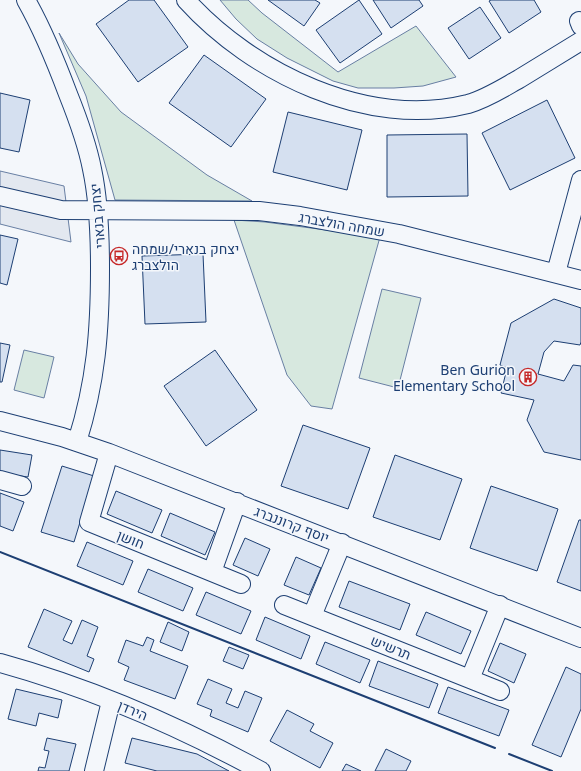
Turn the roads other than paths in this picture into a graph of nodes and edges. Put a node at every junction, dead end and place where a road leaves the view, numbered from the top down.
1 (26, 0) edge
2 (186, 0) edge
3 (581, 41) edge
4 (581, 180) edge
5 (0, 196) edge
6 (98, 210) junction
7 (556, 273) junction
8 (581, 280) edge
9 (0, 420) edge
10 (77, 442) junction
11 (109, 453) junction
12 (0, 480) edge
13 (22, 486) dead end
14 (237, 502) junction
15 (342, 543) junction
16 (212, 572) junction
17 (241, 584) dead end
18 (284, 605) dead end
19 (500, 605) junction
20 (312, 616) junction
21 (581, 638) edge
22 (0, 663) edge
23 (470, 679) junction
24 (500, 691) dead end
25 (111, 701) junction
26 (94, 771) edge
27 (260, 771) edge

1 - 6 street, יצחק בנארי
2 - 3 street
4 - 7 street
5 - 6 street, שמחה הולצברג
6 - 7 street, שמחה הולצברג
6 - 10 street, יצחק בנארי
7 - 8 street, שמחה הולצברג
9 - 10 street, יוסף קרוננברג
10 - 11 street, יוסף קרוננברג
11 - 14 street, יוסף קרוננברג
11 - 16 street, חושן
12 - 13 street
14 - 15 street, יוסף קרוננברג
14 - 16 street
15 - 19 street, יוסף קרוננברג
15 - 20 street
16 - 17 street, חושן
18 - 20 street, תרשיש
19 - 21 street, יוסף קרוננברג
19 - 23 street
20 - 23 street, תרשיש
22 - 25 street, הירדן
23 - 24 street, תרשיש
25 - 26 street
25 - 27 street, הירדן

